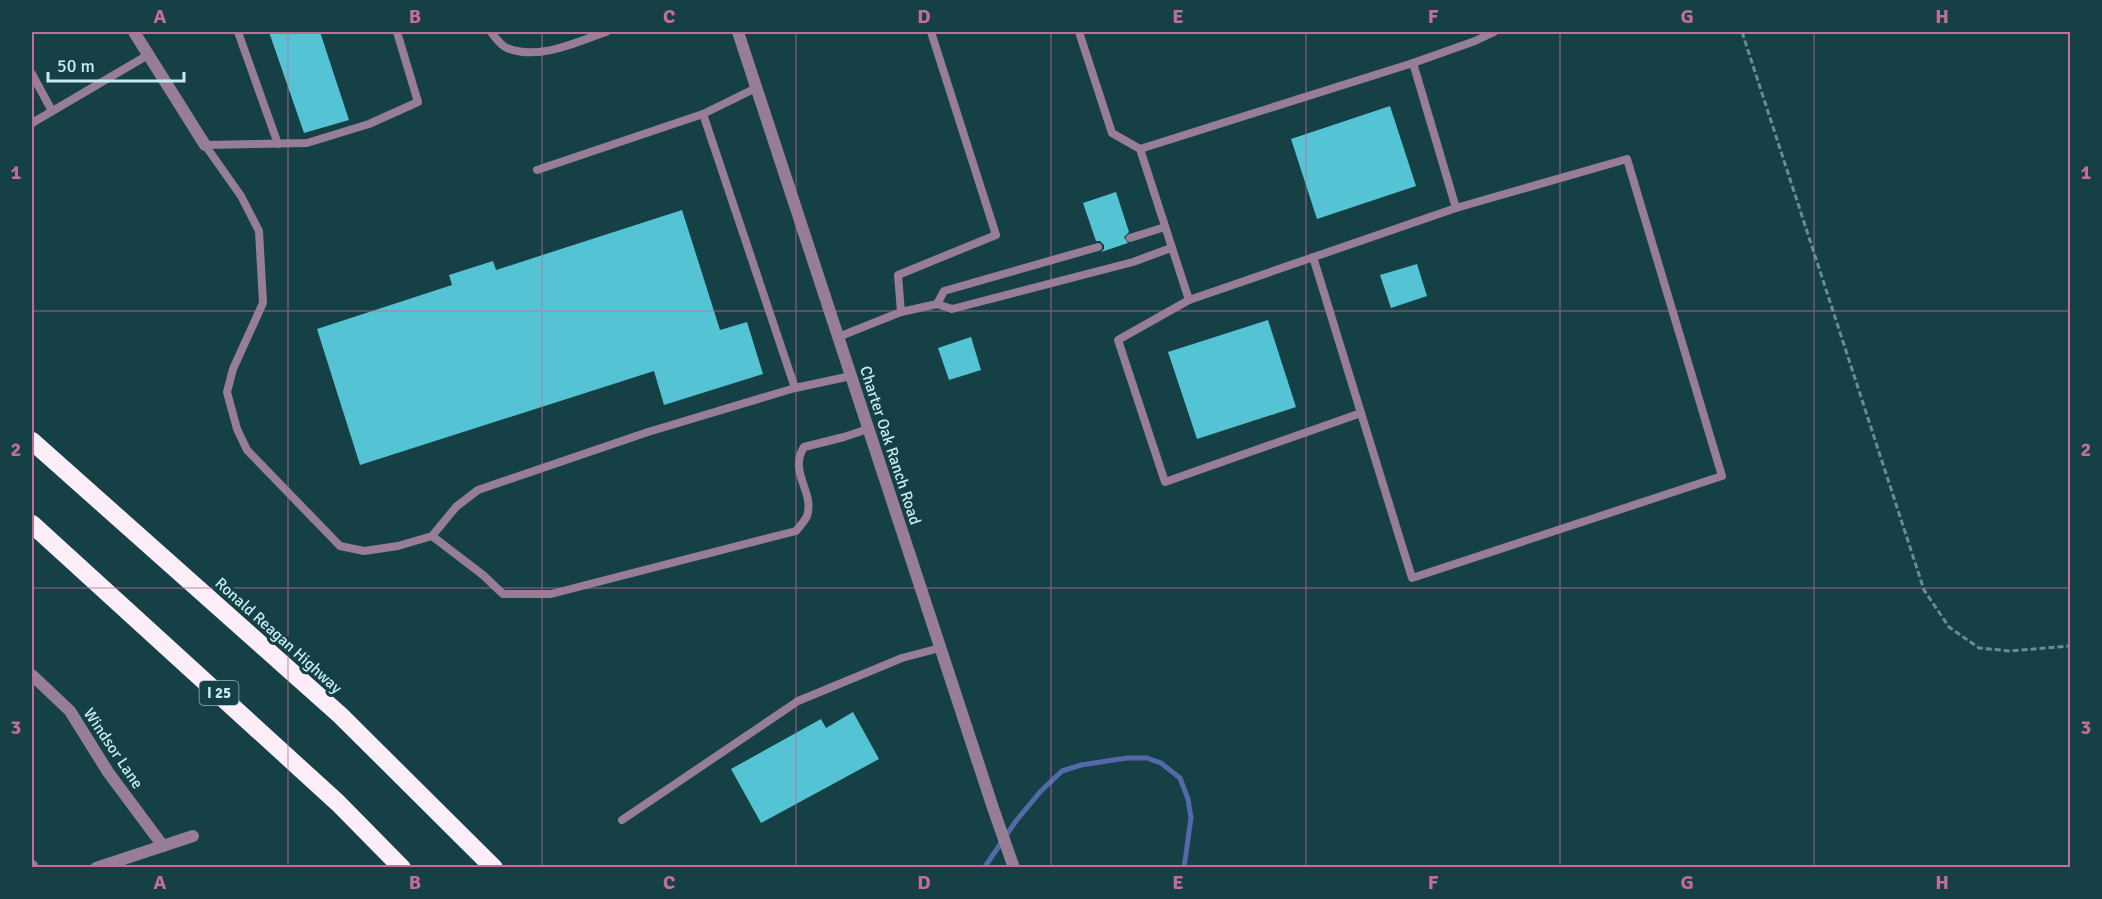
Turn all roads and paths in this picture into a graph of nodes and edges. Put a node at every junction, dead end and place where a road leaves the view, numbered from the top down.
1 (134, 32) edge
2 (238, 32) edge
3 (397, 32) edge
4 (491, 32) edge
5 (606, 32) edge
6 (738, 32) edge
7 (931, 32) edge
8 (1079, 32) edge
9 (1494, 32) edge
10 (1742, 32) edge
11 (148, 54) junction
12 (1413, 63) junction
13 (32, 74) edge
14 (756, 88) junction
15 (52, 111) junction
16 (703, 114) junction
17 (32, 123) edge
18 (278, 144) junction
19 (205, 145) junction
20 (1140, 149) junction
21 (537, 170) dead end
22 (1456, 208) junction
23 (1164, 227) junction
24 (1130, 238) dead end
25 (1098, 248) dead end
26 (1171, 248) junction
27 (1313, 257) junction
28 (1189, 300) junction
29 (937, 304) junction
30 (901, 312) junction
31 (838, 337) junction
32 (851, 376) junction
33 (795, 388) junction
34 (1361, 413) junction
35 (868, 429) junction
36 (32, 441) edge
37 (32, 524) edge
38 (432, 536) junction
39 (2070, 646) edge
40 (940, 648) junction
41 (32, 675) edge
42 (622, 820) dead end
43 (193, 836) dead end
44 (163, 846) junction
45 (96, 867) edge
46 (402, 867) edge
47 (494, 867) edge
48 (1014, 867) edge

1 - 11 street
2 - 18 lane
3 - 18 lane
4 - 5 lane
6 - 14 street, Charter Oak Ranch Road
7 - 30 lane
8 - 20 lane
9 - 12 lane
10 - 39 path
11 - 15 lane
11 - 19 street
12 - 20 lane
12 - 22 lane
13 - 15 lane
14 - 16 lane
14 - 31 street, Charter Oak Ranch Road
15 - 17 lane
16 - 21 lane
16 - 33 lane
18 - 19 lane
19 - 38 lane
20 - 23 lane
22 - 27 lane
22 - 34 lane
23 - 24 lane
23 - 26 lane
25 - 29 lane
26 - 28 lane
26 - 29 lane
27 - 28 lane
27 - 34 lane
28 - 34 lane
29 - 30 lane
30 - 31 lane
31 - 32 street, Charter Oak Ranch Road
32 - 33 lane
32 - 35 street, Charter Oak Ranch Road
33 - 38 lane
35 - 38 lane
35 - 40 street, Charter Oak Ranch Road
36 - 47 highway, Ronald Reagan Highway
37 - 46 highway, I 25
40 - 42 lane
40 - 48 street, Charter Oak Ranch Road
41 - 44 street, Windsor Lane
43 - 44 street
44 - 45 street

